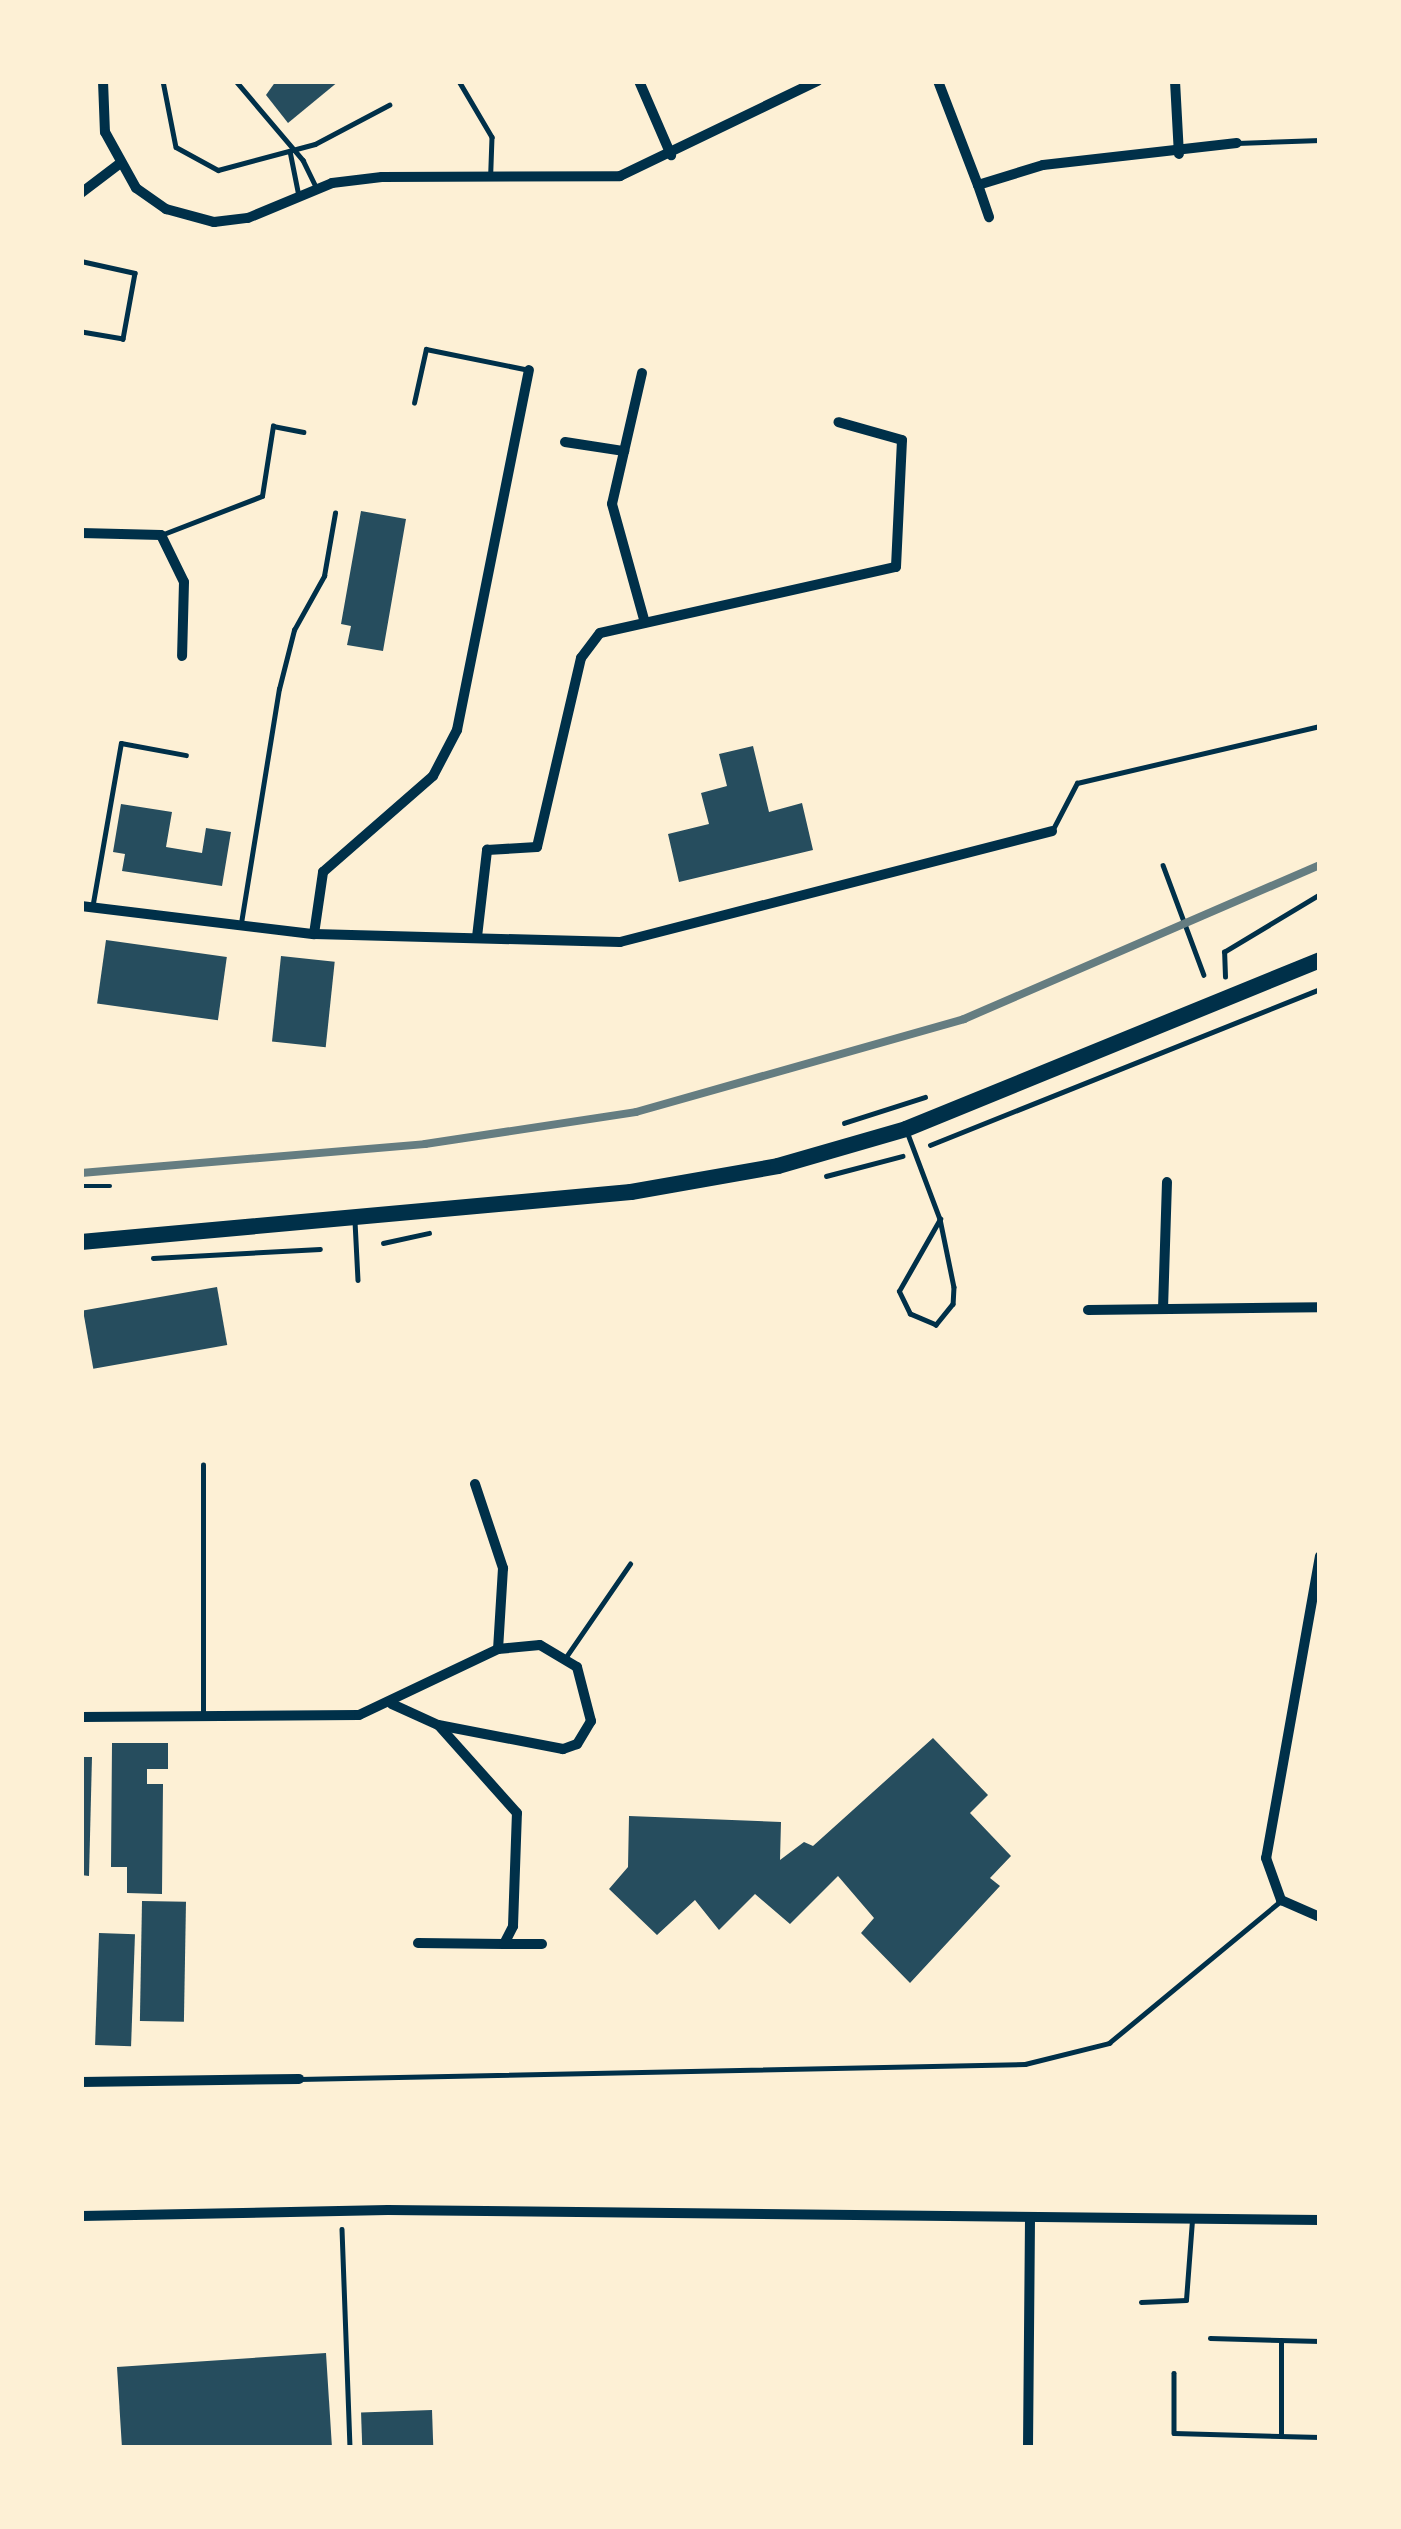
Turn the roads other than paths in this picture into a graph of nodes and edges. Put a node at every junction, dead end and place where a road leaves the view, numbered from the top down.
1 (103, 81) edge
2 (164, 81) edge
3 (236, 81) edge
4 (459, 81) edge
5 (638, 81) edge
6 (817, 81) edge
7 (938, 81) edge
8 (1175, 81) edge
9 (388, 105) dead end
10 (1320, 140) edge
11 (1237, 142) joint
12 (290, 151) junction
13 (671, 154) junction
14 (1179, 154) junction
15 (118, 164) junction
16 (491, 178) junction
17 (978, 185) junction
18 (316, 189) junction
19 (81, 193) edge
20 (299, 196) junction
21 (989, 218) dead end
22 (81, 261) edge
23 (81, 332) edge
24 (529, 370) joint
25 (642, 373) dead end
26 (414, 403) dead end
27 (838, 422) dead end
28 (303, 433) dead end
29 (566, 442) dead end
30 (624, 451) junction
31 (335, 513) dead end
32 (81, 533) edge
33 (161, 536) junction
34 (645, 623) junction
35 (182, 656) dead end
36 (1320, 726) edge
37 (186, 755) dead end
38 (1052, 831) joint
39 (87, 907) edge
40 (241, 928) junction
41 (314, 934) junction
42 (477, 937) junction
43 (1320, 960) edge
44 (906, 1129) junction
45 (1167, 1182) dead end
46 (81, 1186) edge
47 (110, 1186) dead end
48 (940, 1219) junction
49 (355, 1221) junction
50 (81, 1242) edge
51 (358, 1280) dead end
52 (1320, 1307) edge
53 (1162, 1309) junction
54 (1088, 1310) dead end
55 (203, 1465) dead end
56 (476, 1484) dead end
57 (1320, 1556) edge
58 (630, 1564) dead end
59 (498, 1649) junction
60 (566, 1657) junction
61 (392, 1704) junction
62 (81, 1717) edge
63 (203, 1719) junction
64 (438, 1725) junction
65 (1281, 1900) junction
66 (1320, 1917) edge
67 (418, 1943) dead end
68 (504, 1944) junction
69 (542, 1944) dead end
70 (299, 2079) joint
71 (81, 2083) edge
72 (81, 2216) edge
73 (1030, 2220) junction
74 (1192, 2220) junction
75 (1320, 2220) edge
76 (1142, 2302) dead end
77 (1210, 2338) dead end
78 (1281, 2341) junction
79 (1320, 2341) edge
80 (1174, 2373) dead end
81 (1281, 2436) junction
82 (1320, 2437) edge
83 (1262, 2438) junction
84 (1028, 2448) edge
85 (1262, 2448) edge

1 - 15 street
2 - 12 lane
3 - 12 lane
4 - 16 lane
5 - 13 street
6 - 13 street
7 - 17 street
8 - 14 street
9 - 12 lane
10 - 11 lane
11 - 14 street
12 - 18 lane
12 - 20 lane
13 - 16 street
14 - 17 street
15 - 19 street
15 - 20 street
16 - 18 street
17 - 21 street
18 - 20 street
22 - 23 lane
24 - 26 lane
24 - 41 street
25 - 30 street
27 - 34 street
28 - 33 lane
29 - 30 street
30 - 34 street
31 - 40 lane
32 - 33 street
33 - 35 street
34 - 42 street
36 - 38 lane
37 - 39 lane
38 - 42 street
39 - 40 street
40 - 41 street
41 - 42 street
43 - 44 main road
44 - 48 lane
44 - 49 main road
45 - 53 street
46 - 47 lane
48 - 48 lane
49 - 50 main road
49 - 51 lane
52 - 53 street
53 - 54 street
55 - 63 lane
56 - 59 street
57 - 65 street
58 - 60 lane
59 - 60 street
59 - 61 street
60 - 64 street
61 - 63 street
61 - 64 street
62 - 63 street
64 - 68 street
65 - 66 street
65 - 70 lane
67 - 68 street
68 - 69 street
70 - 71 street
72 - 73 street
73 - 74 street
73 - 84 street
74 - 75 street
74 - 76 lane
77 - 78 lane
78 - 79 lane
78 - 81 lane
80 - 83 lane
81 - 82 lane
81 - 83 lane
83 - 85 lane

